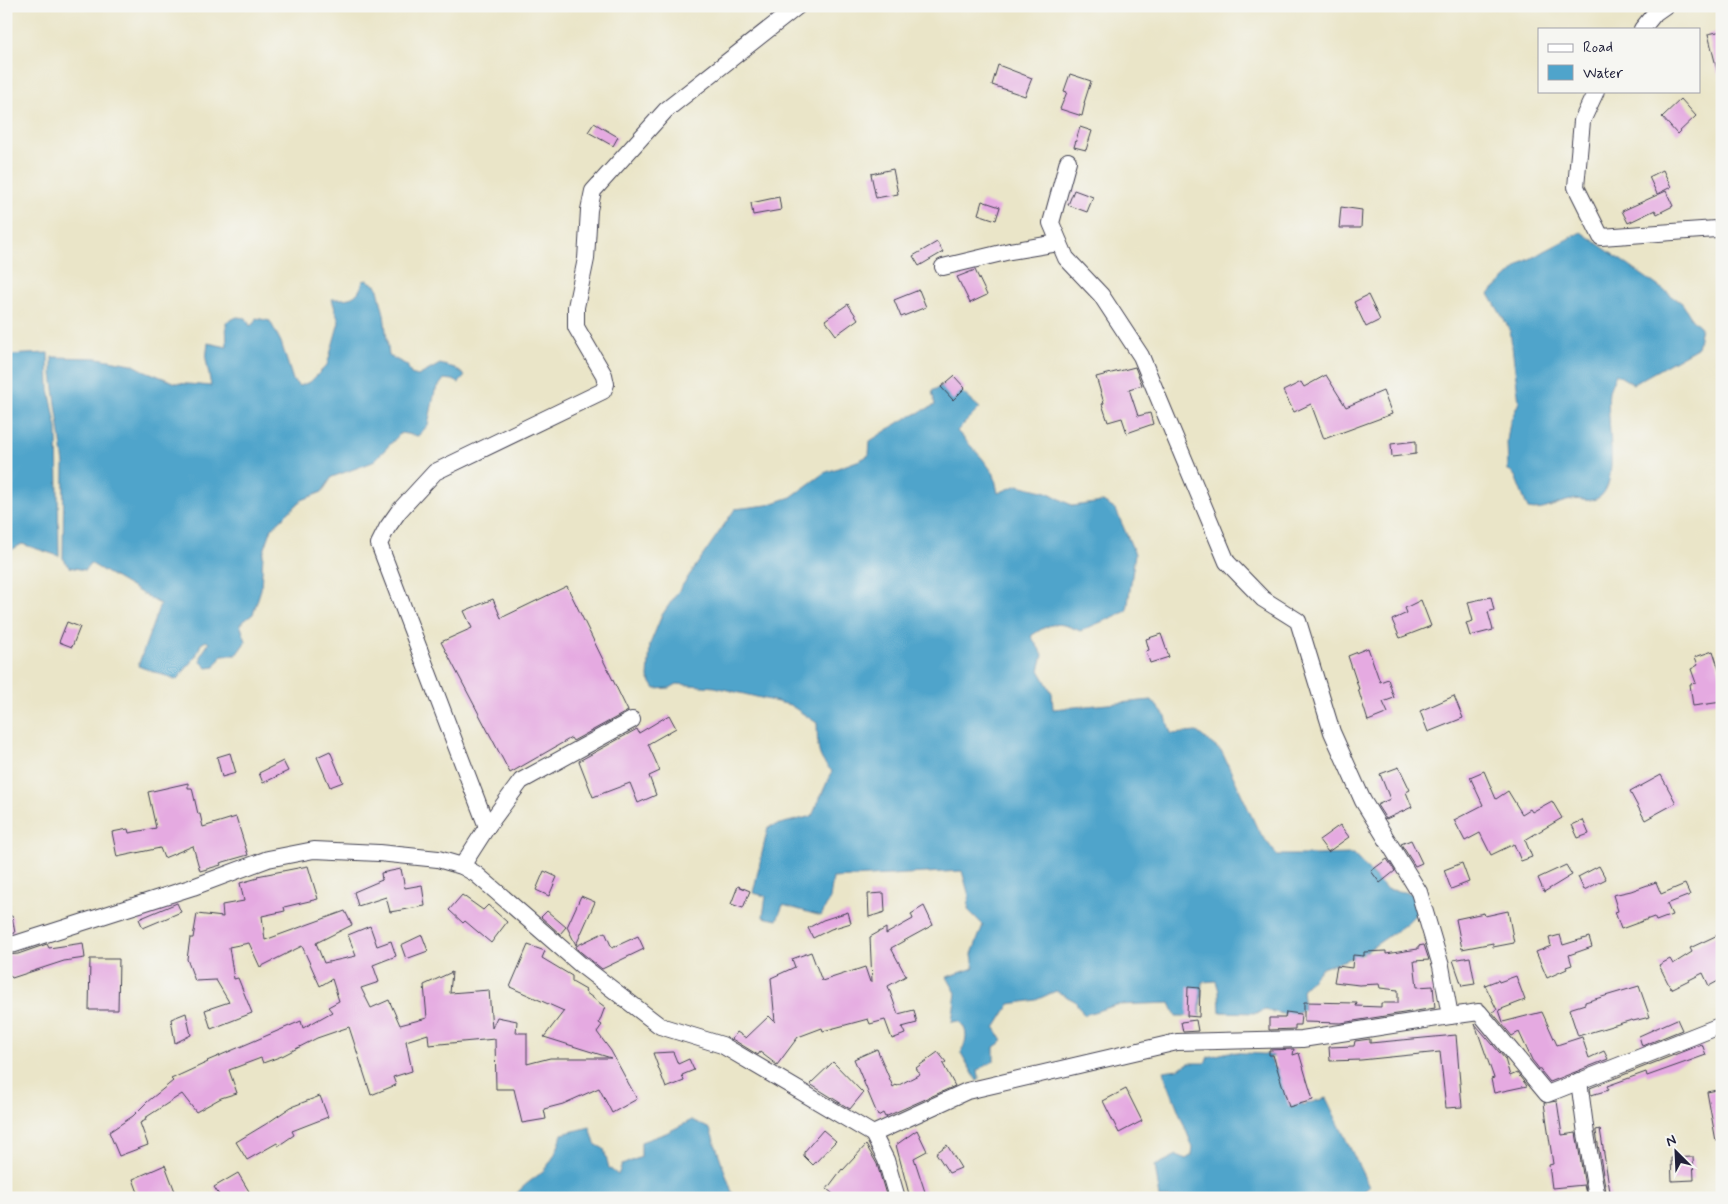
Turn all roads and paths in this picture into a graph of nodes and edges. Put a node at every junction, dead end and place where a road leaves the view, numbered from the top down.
1 (797, 6) edge
2 (1665, 6) edge
3 (1643, 28) edge
4 (1596, 92) edge
5 (1068, 162) dead end
6 (1722, 230) edge
7 (1058, 244) junction
8 (943, 267) dead end
9 (632, 720) dead end
10 (486, 827) junction
11 (462, 866) junction
12 (6, 945) edge
13 (1450, 1016) junction
14 (1722, 1025) edge
15 (1579, 1081) junction
16 (873, 1134) junction
17 (897, 1198) edge
18 (1597, 1198) edge

1 - 10 street
2 - 3 street
4 - 6 street
5 - 7 street
7 - 8 street
7 - 13 street
9 - 10 street
10 - 11 street
11 - 12 street
11 - 16 street
13 - 15 street
13 - 16 street
14 - 15 street
15 - 18 street
16 - 17 street

